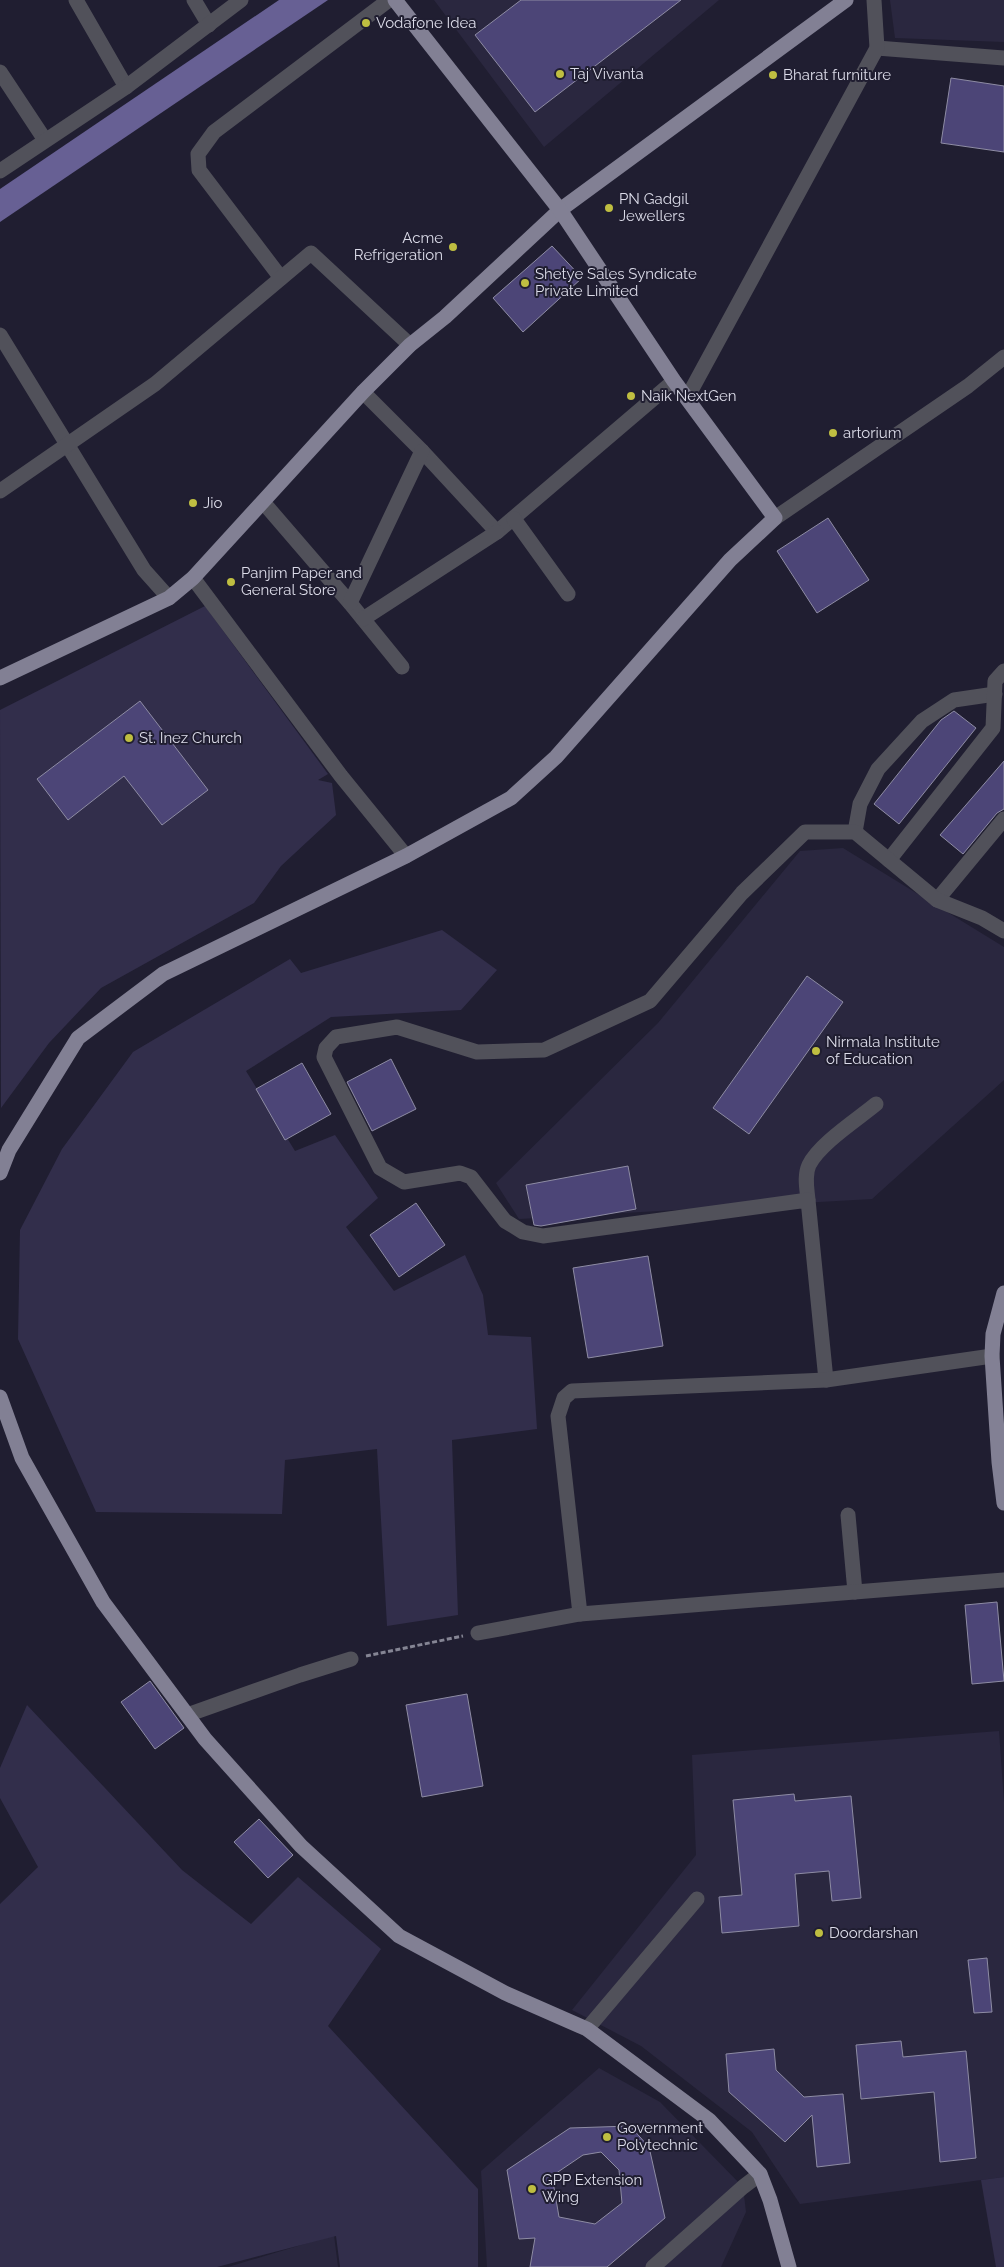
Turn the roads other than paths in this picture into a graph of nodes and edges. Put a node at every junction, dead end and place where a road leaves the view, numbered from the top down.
1 (76, 0) edge
2 (194, 0) edge
3 (241, 0) edge
4 (389, 0) edge
5 (395, 0) edge
6 (846, 0) edge
7 (874, 0) edge
8 (209, 24) junction
9 (877, 48) junction
10 (1004, 58) edge
11 (0, 72) edge
12 (126, 87) junction
13 (45, 140) junction
14 (0, 171) edge
15 (560, 210) junction
16 (282, 278) junction
17 (0, 335) edge
18 (410, 345) junction
19 (1004, 357) edge
20 (674, 380) junction
21 (363, 392) junction
22 (687, 398) junction
23 (68, 445) junction
24 (422, 451) junction
25 (0, 491) edge
26 (263, 502) junction
27 (775, 518) junction
28 (514, 519) junction
29 (497, 532) junction
30 (193, 578) junction
31 (568, 594) dead end
32 (169, 598) junction
33 (350, 602) junction
34 (363, 619) junction
35 (402, 667) dead end
36 (1004, 671) edge
37 (0, 678) edge
38 (995, 694) junction
39 (1004, 819) edge
40 (855, 832) junction
41 (406, 856) junction
42 (889, 860) junction
43 (937, 900) junction
44 (1004, 931) edge
45 (876, 1104) dead end
46 (0, 1174) edge
47 (808, 1200) junction
48 (1004, 1293) edge
49 (1001, 1313) edge
50 (999, 1334) edge
51 (992, 1356) junction
52 (826, 1380) junction
53 (0, 1397) edge
54 (1001, 1462) edge
55 (1004, 1503) edge
56 (848, 1515) dead end
57 (1004, 1580) edge
58 (855, 1592) junction
59 (580, 1614) junction
60 (478, 1633) road end
61 (351, 1660) road end
62 (187, 1715) junction
63 (697, 1899) dead end
64 (587, 2029) junction
65 (760, 2174) junction
66 (653, 2267) edge
67 (789, 2267) edge

1 - 12 street
2 - 8 street
3 - 8 street
4 - 16 street
5 - 15 main road
6 - 15 main road
7 - 9 street
8 - 12 street
9 - 10 street
9 - 22 street
11 - 13 street
12 - 13 street
13 - 14 street
15 - 18 main road
15 - 20 main road
16 - 18 street
16 - 23 street
17 - 23 street
18 - 21 main road
19 - 27 street
20 - 22 main road
20 - 28 street
21 - 24 street
21 - 26 main road
22 - 27 main road
23 - 25 street
23 - 32 street
24 - 29 street
24 - 33 street
26 - 30 main road
26 - 33 street
27 - 41 main road
28 - 29 street
28 - 31 street
29 - 34 street
30 - 32 main road
30 - 41 street
32 - 37 main road
33 - 34 street
34 - 35 street
36 - 38 street
38 - 40 street
38 - 42 street
39 - 43 street
40 - 42 street
40 - 47 street
41 - 46 main road
42 - 43 street
43 - 44 street
45 - 47 street
47 - 52 street
48 - 49 main road
49 - 50 main road
50 - 51 main road
51 - 52 street
51 - 54 main road
52 - 59 street
53 - 62 main road
54 - 55 main road
56 - 58 street
57 - 58 street
58 - 59 street
59 - 60 street
61 - 62 street
62 - 64 main road
63 - 64 street
64 - 65 main road
65 - 66 street
65 - 67 main road

